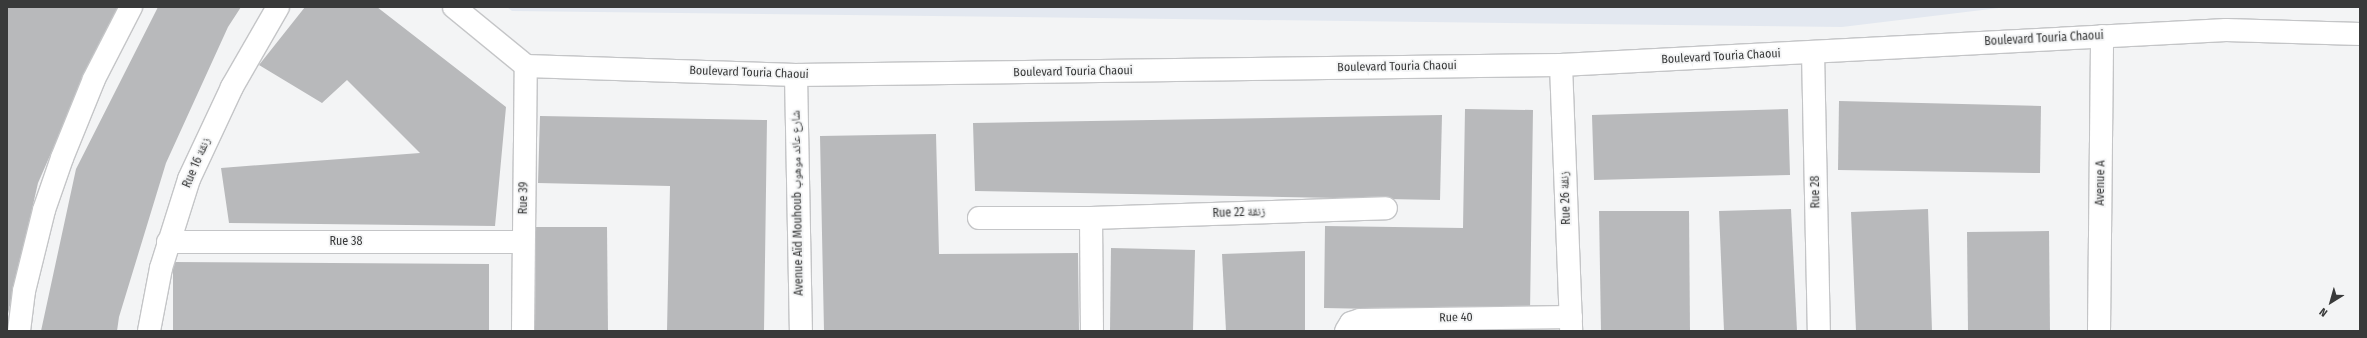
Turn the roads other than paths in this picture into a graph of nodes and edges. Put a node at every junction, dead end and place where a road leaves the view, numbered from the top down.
1 (131, 7) edge
2 (278, 7) edge
3 (454, 7) edge
4 (2360, 34) edge
5 (2102, 36) junction
6 (1813, 52) junction
7 (1561, 65) junction
8 (526, 66) junction
9 (796, 75) junction
10 (1386, 208) dead end
11 (979, 218) dead end
12 (1091, 218) junction
13 (168, 242) junction
14 (523, 242) junction
15 (1571, 324) edge
16 (19, 331) edge
17 (149, 331) edge
18 (523, 331) edge
19 (801, 331) edge
20 (1092, 331) edge
21 (1346, 331) edge
22 (1819, 331) edge
23 (2099, 331) edge

1 - 16 street
2 - 13 street, Rue 16 زنقة
3 - 8 street
4 - 5 street, Boulevard Touria Chaoui
5 - 6 street, Boulevard Touria Chaoui
5 - 23 street, Avenue A
6 - 7 street, Boulevard Touria Chaoui
6 - 22 street, Rue 28
7 - 9 street, Boulevard Touria Chaoui
7 - 15 street, Rue 26 زنقة
8 - 9 street, Boulevard Touria Chaoui
8 - 14 street, Rue 39
9 - 19 street, Avenue Aïd Mouhoub شارع عائد موهوب
10 - 12 street, Rue 22 زنقة
11 - 12 street, Rue 22 زنقة
12 - 20 street
13 - 14 street, Rue 38
13 - 17 street, Rue 16 زنقة
14 - 18 street, Rue 39
15 - 21 street, Rue 40

